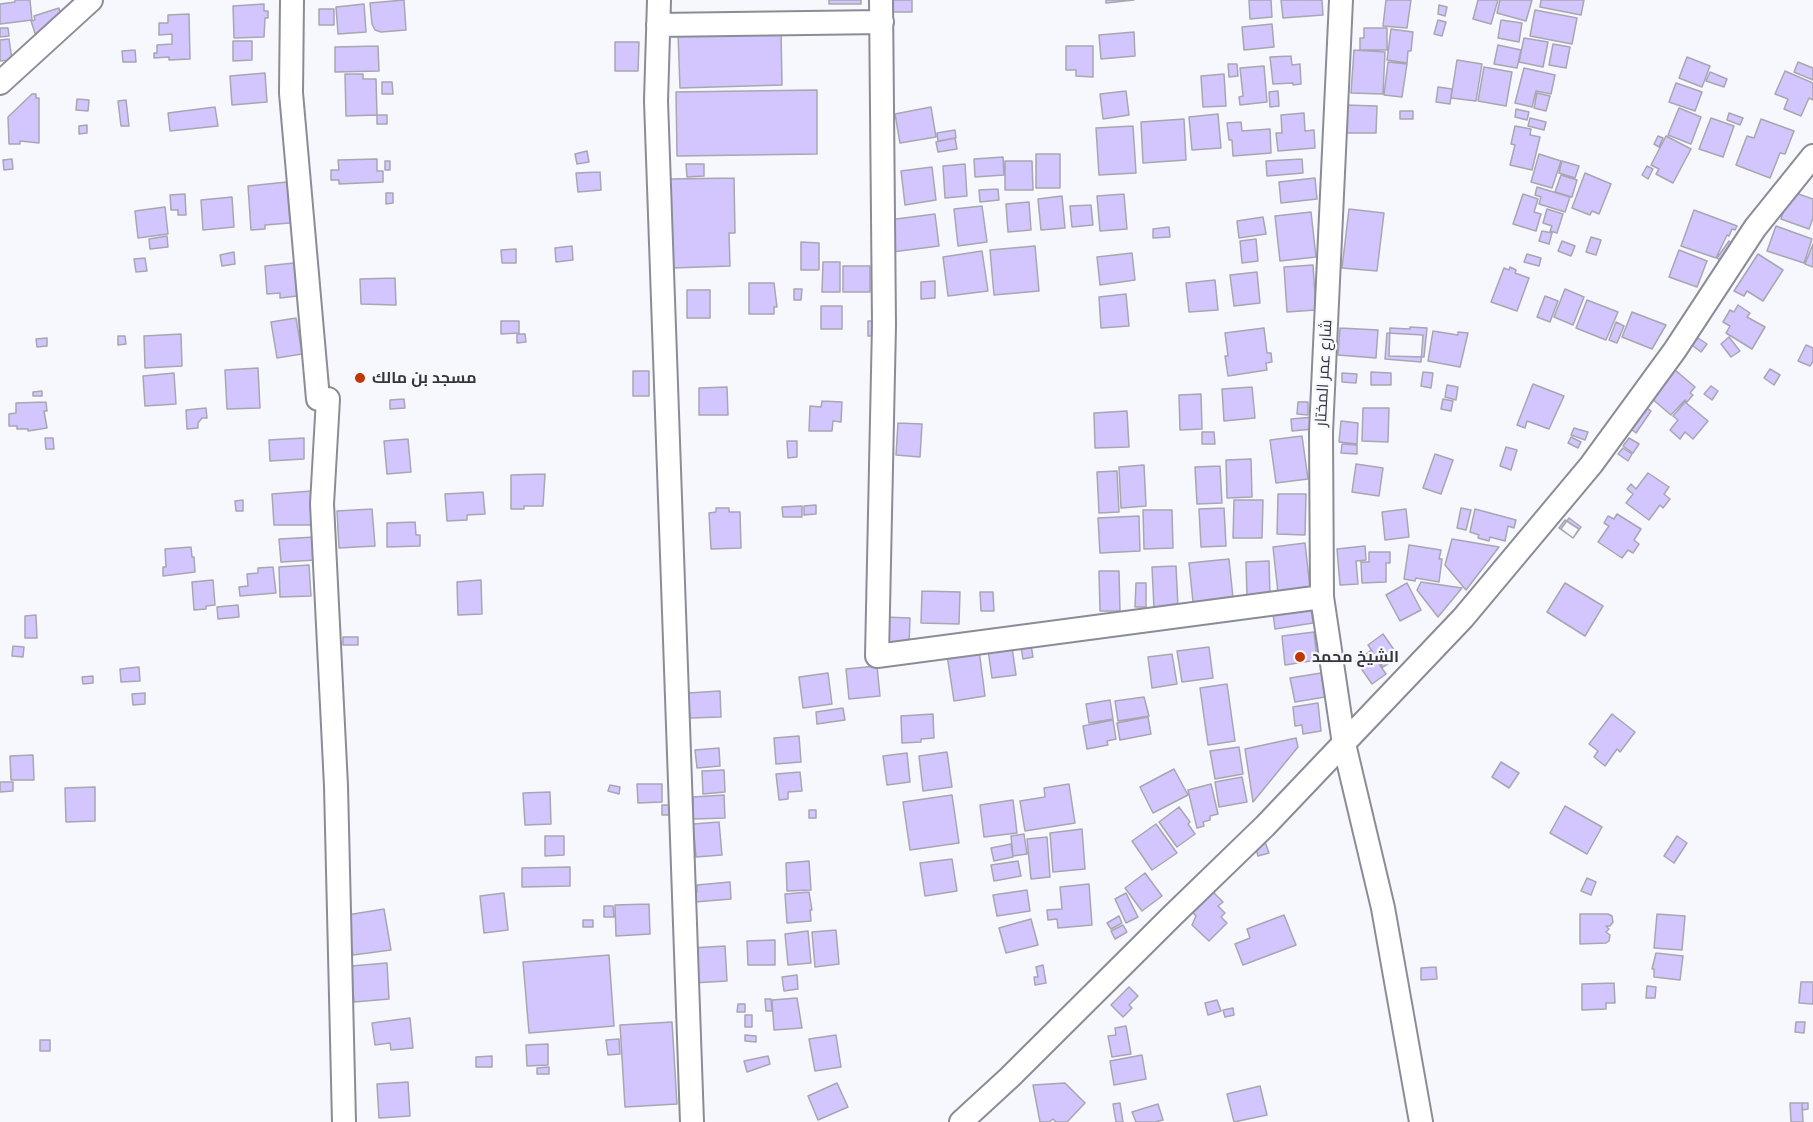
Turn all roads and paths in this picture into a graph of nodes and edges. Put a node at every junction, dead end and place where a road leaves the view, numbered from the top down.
1 (91, 0) edge
2 (292, 0) edge
3 (659, 0) edge
4 (1341, 0) edge
5 (881, 11) edge
6 (658, 25) junction
7 (0, 83) edge
8 (1813, 156) edge
9 (1322, 597) junction
10 (1344, 744) junction
11 (344, 1122) edge
12 (692, 1122) edge
13 (961, 1122) edge
14 (1421, 1122) edge

1 - 7 street
2 - 11 street
3 - 6 street
4 - 9 street, شارع عمر المختار
5 - 6 street
5 - 9 street
6 - 12 street
8 - 10 street
9 - 10 street, شارع عمر المختار
10 - 13 street
10 - 14 street, شارع عمر المختار

